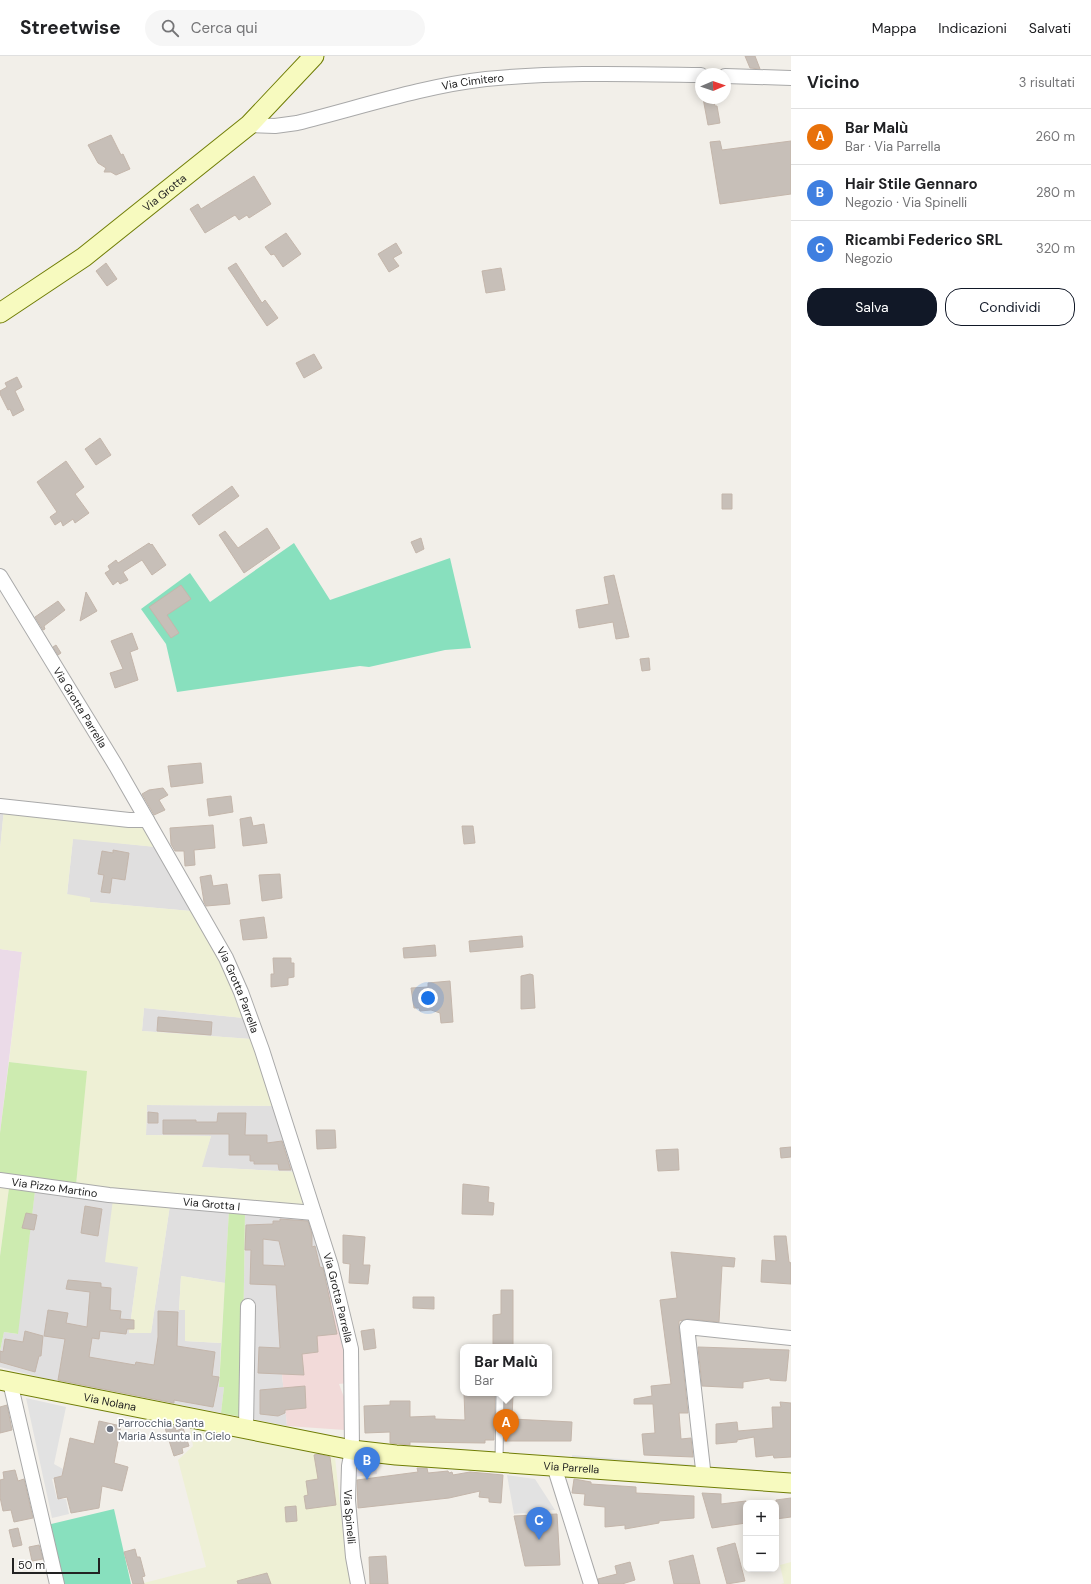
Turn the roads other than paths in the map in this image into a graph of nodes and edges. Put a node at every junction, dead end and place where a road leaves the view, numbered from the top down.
1 (314, 56) edge
2 (695, 75) edge
3 (731, 76) edge
4 (791, 78) edge
5 (249, 125) junction
6 (0, 313) edge
7 (0, 576) edge
8 (0, 806) edge
9 (147, 820) junction
10 (0, 1180) edge
11 (109, 1194) joint
12 (314, 1213) junction
13 (248, 1306) dead end
14 (791, 1338) edge
15 (5, 1381) edge
16 (500, 1396) edge
17 (246, 1428) junction
18 (352, 1450) junction
19 (499, 1462) junction
20 (554, 1466) junction
21 (704, 1478) junction
22 (789, 1480) edge
23 (57, 1584) edge
24 (358, 1584) edge
25 (590, 1584) edge

1 - 5 street, Via Grotta
2 - 5 street, Via Cimitero
3 - 4 street
5 - 6 street, Via Grotta
7 - 9 street, Via Grotta Parrella
8 - 9 street
9 - 12 street, Via Grotta Parrella
10 - 11 street, Via Pizzo Martino
11 - 12 street, Via Grotta I
12 - 18 street, Via Grotta Parrella
13 - 17 street
14 - 21 street
15 - 17 street, Via Nolana
15 - 23 street, Via Nolana
16 - 19 lane
17 - 18 street, Via Nolana
18 - 19 street, Via Parrella
18 - 24 street, Via Spinelli
19 - 20 street, Via Parrella
20 - 21 street, Via Parrella
20 - 25 street
21 - 22 street, Via Parrella

